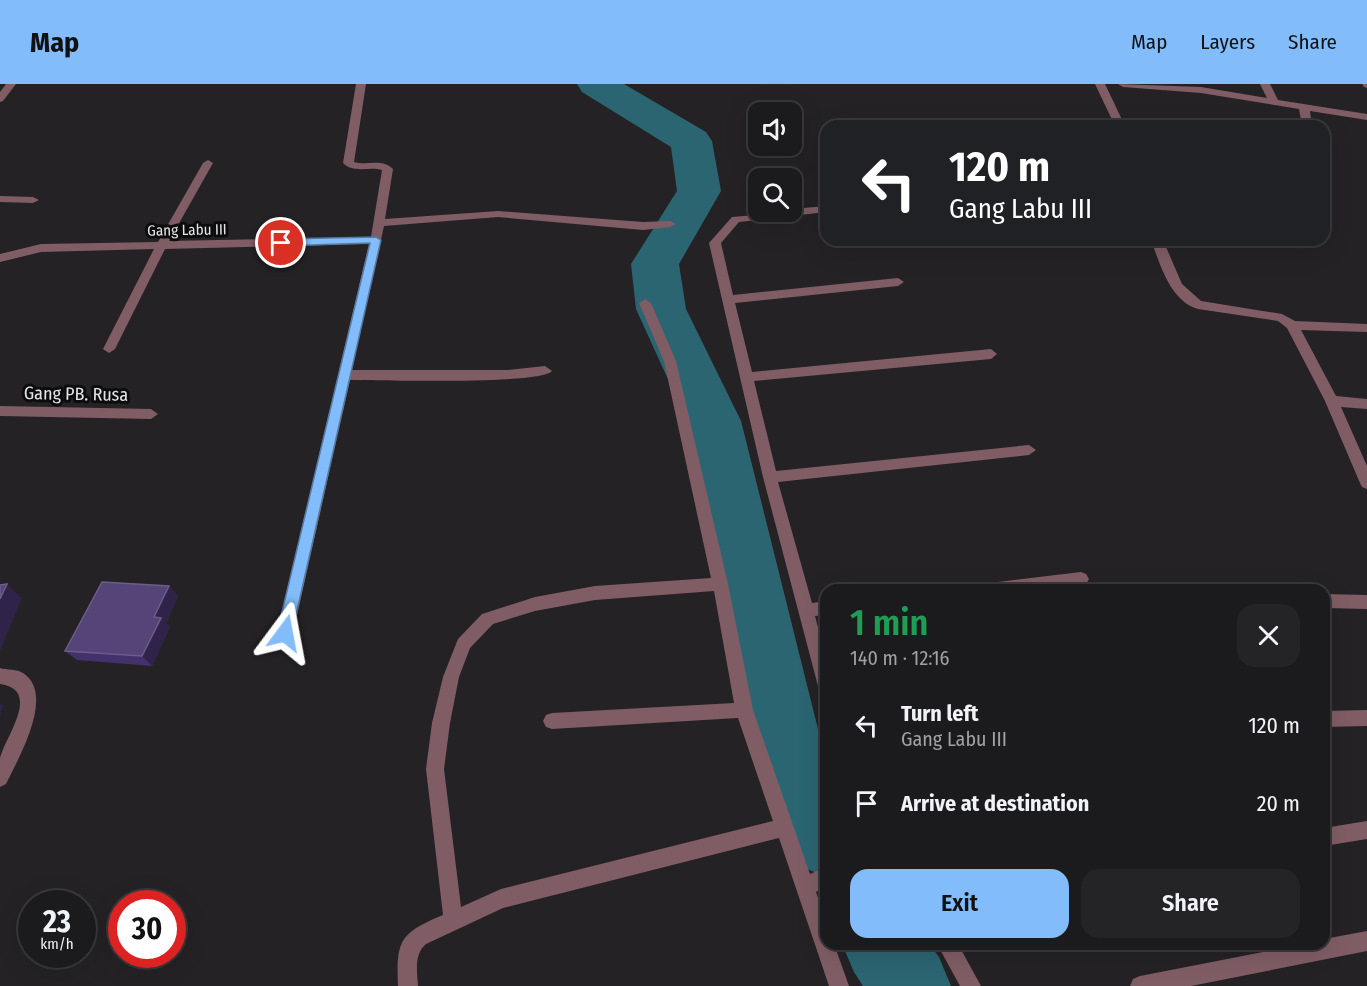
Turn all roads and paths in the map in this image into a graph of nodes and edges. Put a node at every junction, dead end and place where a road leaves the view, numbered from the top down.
1 (12, 84) edge
2 (361, 84) edge
3 (1100, 84) edge
4 (1123, 84) edge
5 (1265, 84) edge
6 (0, 99) edge
7 (1274, 101) junction
8 (1304, 106) junction
9 (1367, 117) edge
10 (1117, 120) edge
11 (1306, 120) edge
12 (208, 164) dead end
13 (0, 199) edge
14 (33, 200) dead end
15 (820, 211) edge
16 (379, 223) junction
17 (670, 224) dead end
18 (376, 240) junction
19 (161, 246) junction
20 (1160, 246) edge
21 (0, 258) edge
22 (898, 282) dead end
23 (728, 300) junction
24 (645, 303) dead end
25 (1292, 325) junction
26 (1367, 328) edge
27 (109, 349) dead end
28 (991, 354) dead end
29 (545, 371) dead end
30 (344, 375) junction
31 (747, 377) junction
32 (1332, 401) junction
33 (1367, 404) edge
34 (0, 411) edge
35 (151, 414) dead end
36 (1029, 450) dead end
37 (771, 477) junction
38 (1367, 483) edge
39 (1081, 579) dead end
40 (720, 584) junction
41 (1040, 584) edge
42 (1330, 601) edge
43 (1367, 602) edge
44 (820, 609) edge
45 (806, 610) junction
46 (285, 633) dead end
47 (820, 663) edge
48 (0, 676) edge
49 (744, 710) junction
50 (1367, 718) edge
51 (1330, 719) edge
52 (552, 721) dead end
53 (0, 778) edge
54 (783, 828) junction
55 (1367, 830) edge
56 (1330, 836) edge
57 (817, 881) edge
58 (453, 921) junction
59 (1367, 941) edge
60 (1330, 948) edge
61 (831, 950) edge
62 (950, 950) edge
63 (1322, 950) edge
64 (408, 986) edge
65 (839, 986) edge
66 (971, 986) edge
67 (1140, 986) edge

1 - 6 street
2 - 16 street
3 - 10 street
4 - 7 street
5 - 7 street
7 - 8 street
8 - 9 street
8 - 11 street
12 - 19 street
13 - 14 street
15 - 23 street
16 - 17 street
16 - 18 street
18 - 19 street, Gang Labu III
18 - 30 street
19 - 21 street, Gang Labu III
19 - 27 street
20 - 25 street
22 - 23 street
23 - 31 street
24 - 40 street
25 - 26 street
25 - 32 street
28 - 31 street
29 - 30 street
30 - 46 street
31 - 37 street
32 - 33 street
32 - 38 street
34 - 35 street, Gang PB. Rusa
36 - 37 street
37 - 45 street
39 - 41 street
40 - 49 street
40 - 58 street
42 - 43 street
44 - 45 street
45 - 47 street
48 - 53 street
49 - 52 street
49 - 54 street
50 - 51 street
54 - 57 street
54 - 58 street
55 - 56 street
58 - 64 street
59 - 60 street
61 - 65 street
62 - 66 street
63 - 67 street

